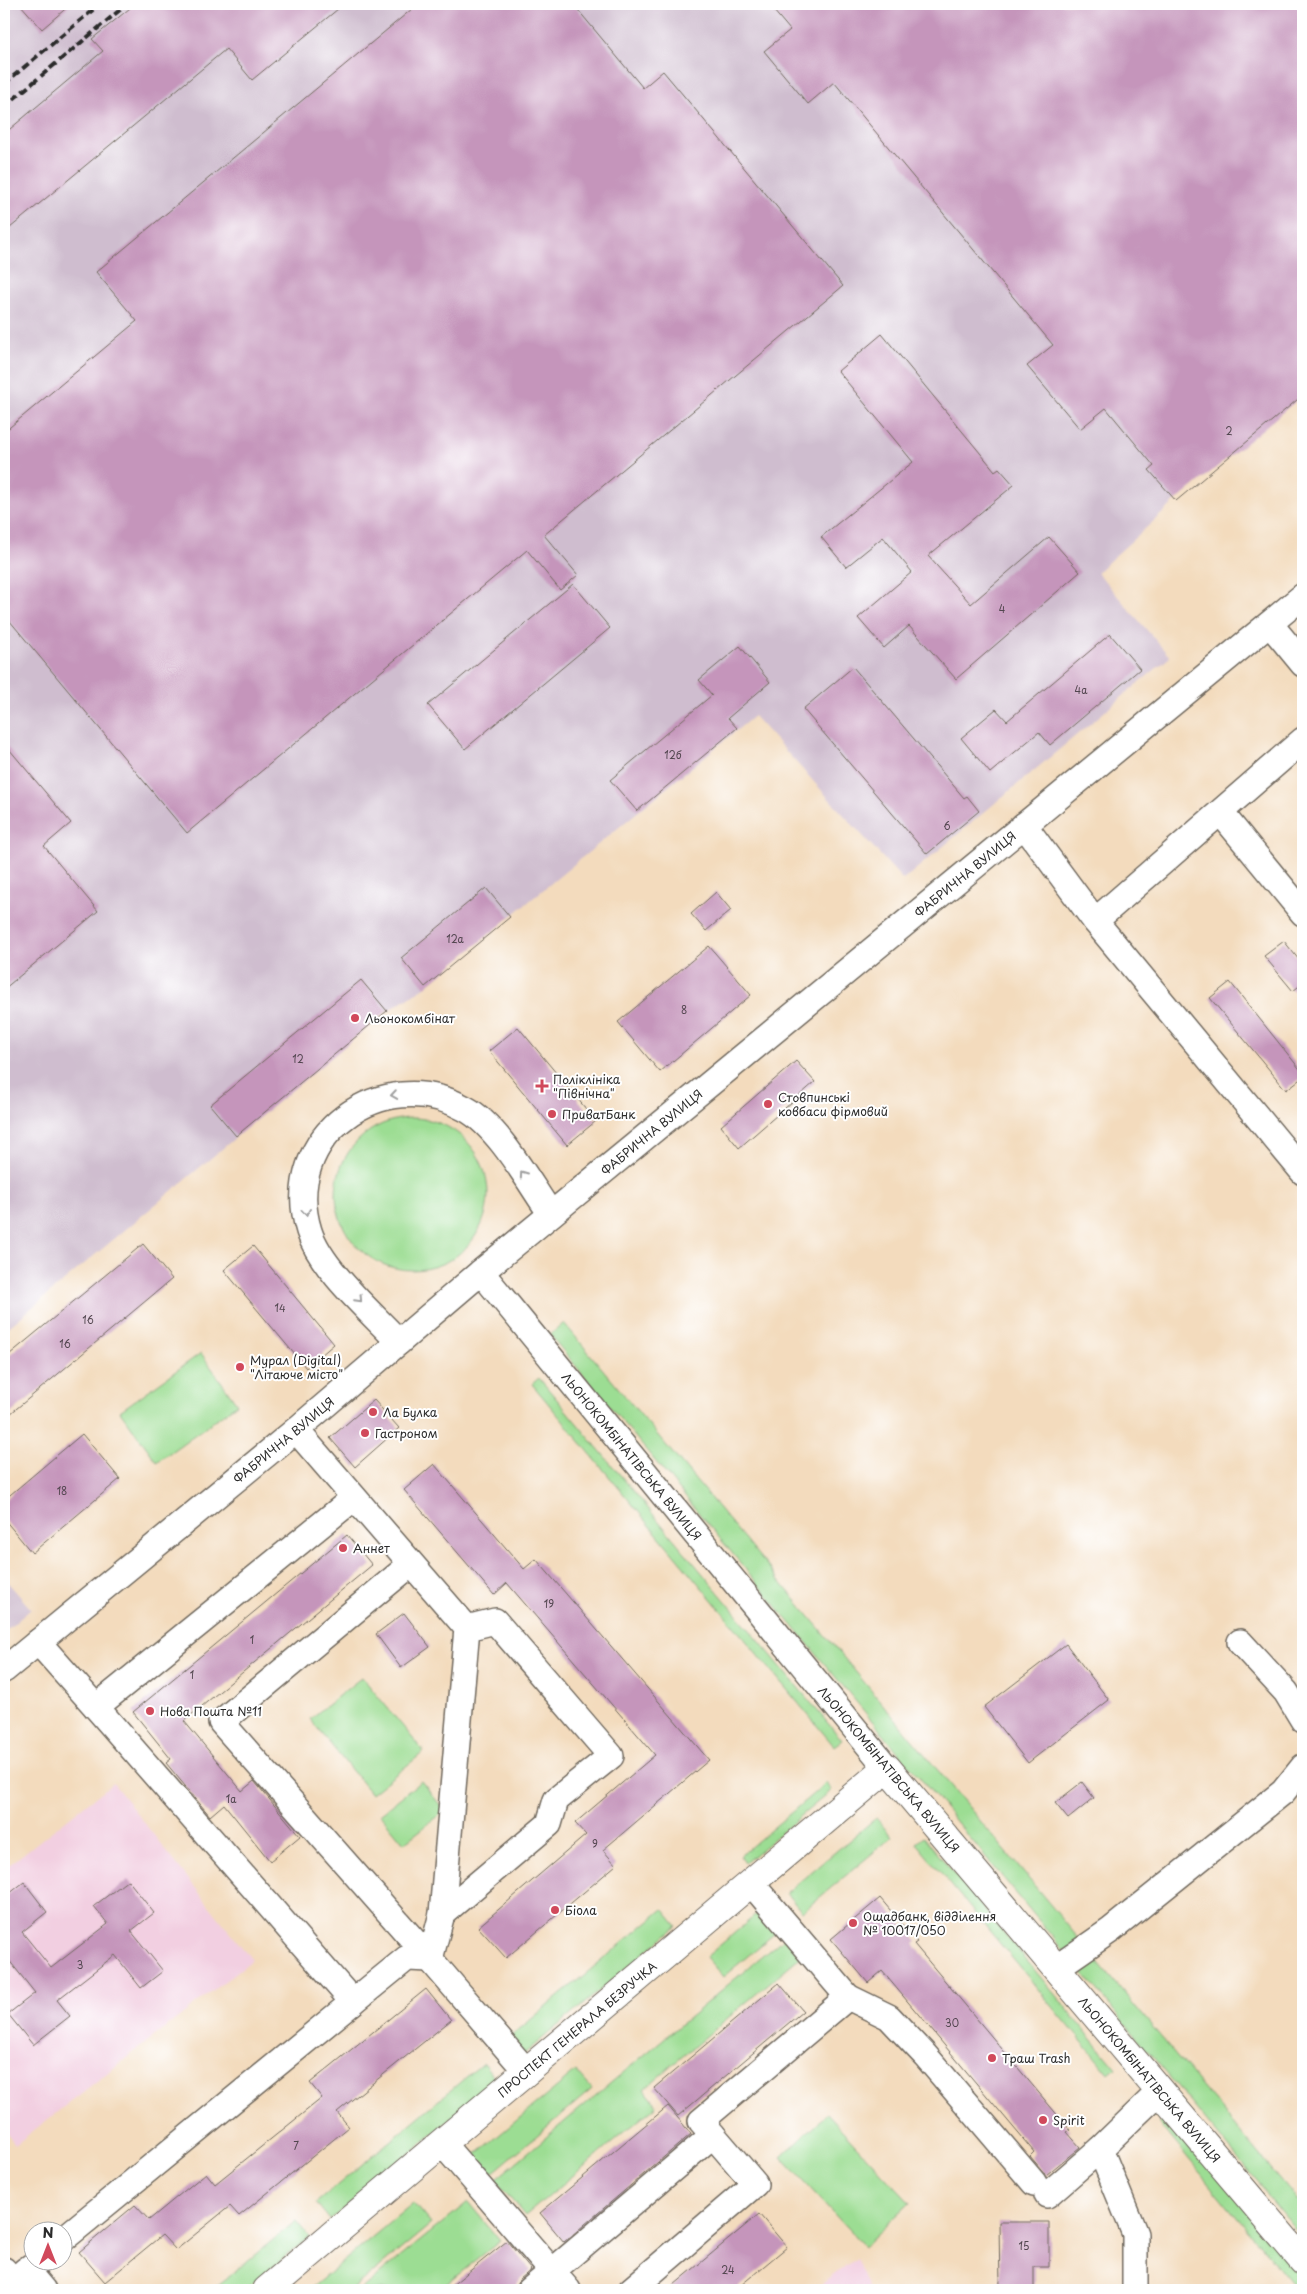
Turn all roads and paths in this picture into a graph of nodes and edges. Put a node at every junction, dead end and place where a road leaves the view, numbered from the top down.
1 (1303, 596) edge
2 (1270, 624) junction
3 (1303, 664) edge
4 (1303, 740) edge
5 (1221, 813) junction
6 (1024, 826) junction
7 (1303, 913) edge
8 (1095, 921) junction
9 (1303, 1172) edge
10 (551, 1214) junction
11 (481, 1272) junction
12 (399, 1342) junction
13 (296, 1430) junction
14 (354, 1498) junction
15 (411, 1564) junction
16 (467, 1628) junction
17 (38, 1642) junction
18 (1240, 1642) dead end
19 (4, 1670) edge
20 (96, 1707) junction
21 (1303, 1720) edge
22 (887, 1768) junction
23 (1303, 1768) edge
24 (751, 1883) junction
25 (442, 1914) junction
26 (430, 1959) junction
27 (1056, 1968) junction
28 (848, 1997) junction
29 (353, 2002) junction
30 (526, 2072) junction
31 (1160, 2091) junction
32 (713, 2135) junction
33 (442, 2143) junction
34 (1100, 2149) junction
35 (72, 2232) edge
36 (1303, 2261) edge
37 (552, 2271) junction
38 (27, 2272) edge
39 (43, 2290) edge
40 (267, 2290) edge
41 (530, 2290) edge
42 (568, 2290) edge
43 (631, 2290) edge
44 (1135, 2290) edge

1 - 2 street, ФАБРИЧНА ВУЛИЦЯ
2 - 3 street
2 - 6 street, ФАБРИЧНА ВУЛИЦЯ
4 - 5 street
5 - 7 street
5 - 8 street
6 - 8 street
6 - 10 street, ФАБРИЧНА ВУЛИЦЯ
8 - 9 street
10 - 11 street, ФАБРИЧНА ВУЛИЦЯ
10 -> 12 street
11 - 12 street, ФАБРИЧНА ВУЛИЦЯ
11 - 22 street, ЛЬОНОКОМБІНАТІВСЬКА ВУЛИЦЯ
12 - 13 street, ФАБРИЧНА ВУЛИЦЯ
13 - 14 street
13 - 17 street, ФАБРИЧНА ВУЛИЦЯ
14 - 15 street
14 - 20 street
15 - 16 street
15 - 26 street
16 - 25 street
16 - 25 street
17 - 19 street, ФАБРИЧНА ВУЛИЦЯ
17 - 20 street
18 - 21 street
20 - 29 street
22 - 24 main road, ПРОСПЕКТ ГЕНЕРАЛА БЕЗРУЧКА
22 - 27 main road, ЛЬОНОКОМБІНАТІВСЬКА ВУЛИЦЯ
23 - 27 street
24 - 28 street
24 - 30 main road, ПРОСПЕКТ ГЕНЕРАЛА БЕЗРУЧКА
25 - 26 street
26 - 29 street
26 - 30 street
27 - 31 main road, ЛЬОНОКОМБІНАТІВСЬКА ВУЛИЦЯ
28 - 32 street
28 - 34 street
29 - 35 street
30 - 33 main road, ПРОСПЕКТ ГЕНЕРАЛА БЕЗРУЧКА
31 - 34 street
31 - 36 main road, ЛЬОНОКОМБІНАТІВСЬКА ВУЛИЦЯ
32 - 37 street
32 - 43 street
33 - 37 street
33 - 40 main road, ПРОСПЕКТ ГЕНЕРАЛА БЕЗРУЧКА
34 - 44 street
37 - 41 street
37 - 42 street
38 - 39 street

